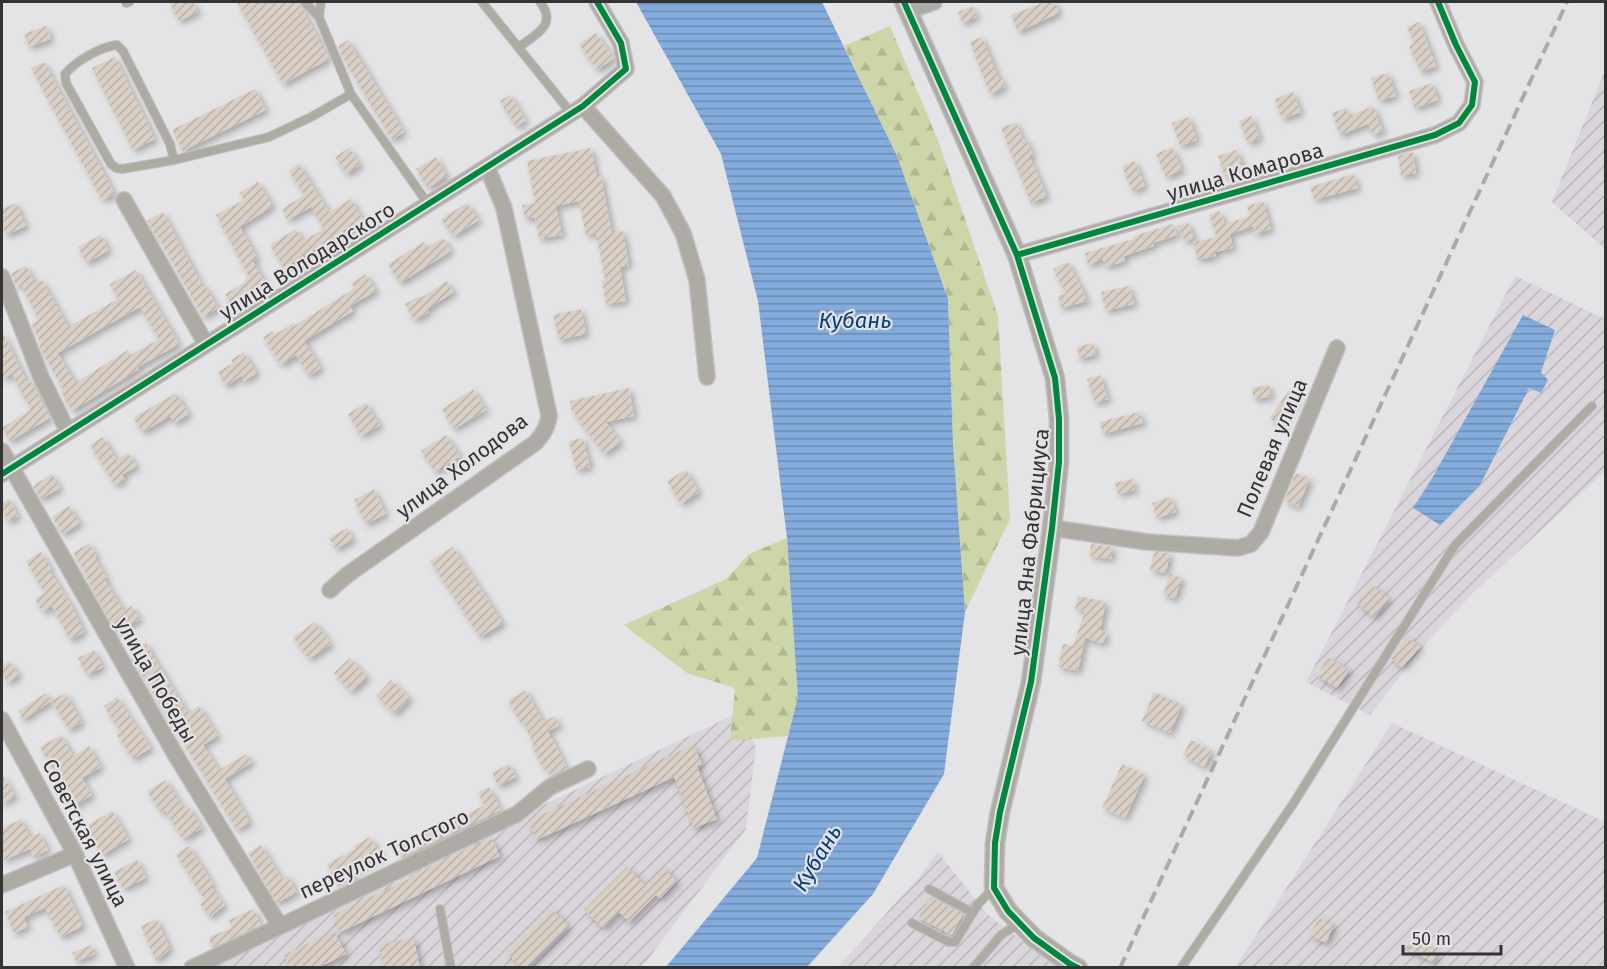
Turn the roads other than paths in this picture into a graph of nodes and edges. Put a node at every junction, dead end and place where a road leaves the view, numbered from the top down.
1 (304, 2) edge
2 (321, 2) edge
3 (483, 2) edge
4 (540, 2) edge
5 (597, 2) edge
6 (934, 2) edge
7 (1438, 2) edge
8 (906, 7) edge
9 (319, 17) junction
10 (519, 47) junction
11 (351, 94) junction
12 (577, 110) junction
13 (174, 160) junction
14 (487, 167) junction
15 (124, 200) dead end
16 (428, 204) junction
17 (1017, 255) junction
18 (2, 277) edge
19 (206, 344) junction
20 (1337, 348) dead end
21 (707, 378) dead end
22 (1592, 406) dead end
23 (68, 432) junction
24 (2, 451) edge
25 (7, 471) edge
26 (1052, 528) junction
27 (330, 590) dead end
28 (2, 720) edge
29 (588, 769) dead end
30 (75, 854) junction
31 (2, 885) edge
32 (994, 888) junction
33 (929, 889) dead end
34 (440, 909) dead end
35 (973, 913) junction
36 (912, 923) dead end
37 (1019, 923) junction
38 (280, 926) junction
39 (127, 968) edge
40 (192, 968) edge
41 (451, 968) edge
42 (973, 968) edge
43 (1078, 968) edge
44 (1181, 968) edge

1 - 9 lane
2 - 9 lane
3 - 10 lane
4 - 10 lane
5 - 12 street, улица Володарского
6 - 8 street
7 - 17 street, улица Комарова
8 - 17 street, улица Яна Фабрициуса
9 - 11 lane
10 - 12 lane
11 - 13 lane
11 - 16 lane
12 - 14 street, улица Володарского
12 - 21 street
13 - 13 lane
14 - 16 street, улица Володарского
14 - 27 street, улица Холодова
15 - 19 street
16 - 19 street, улица Володарского
17 - 26 street, улица Яна Фабрициуса
18 - 23 street
19 - 23 street, улица Володарского
20 - 26 street, Полевая улица
22 - 44 lane
23 - 25 street, улица Володарского
24 - 25 street, улица Победы
25 - 38 street, улица Победы
26 - 32 street, улица Яна Фабрициуса
28 - 30 street, Советская улица
29 - 38 street, переулок Толстого
30 - 31 street
30 - 39 street, Советская улица
32 - 35 lane
32 - 37 street
33 - 35 lane
34 - 41 lane
35 - 36 lane
37 - 42 lane
37 - 43 street
38 - 40 street, переулок Толстого

